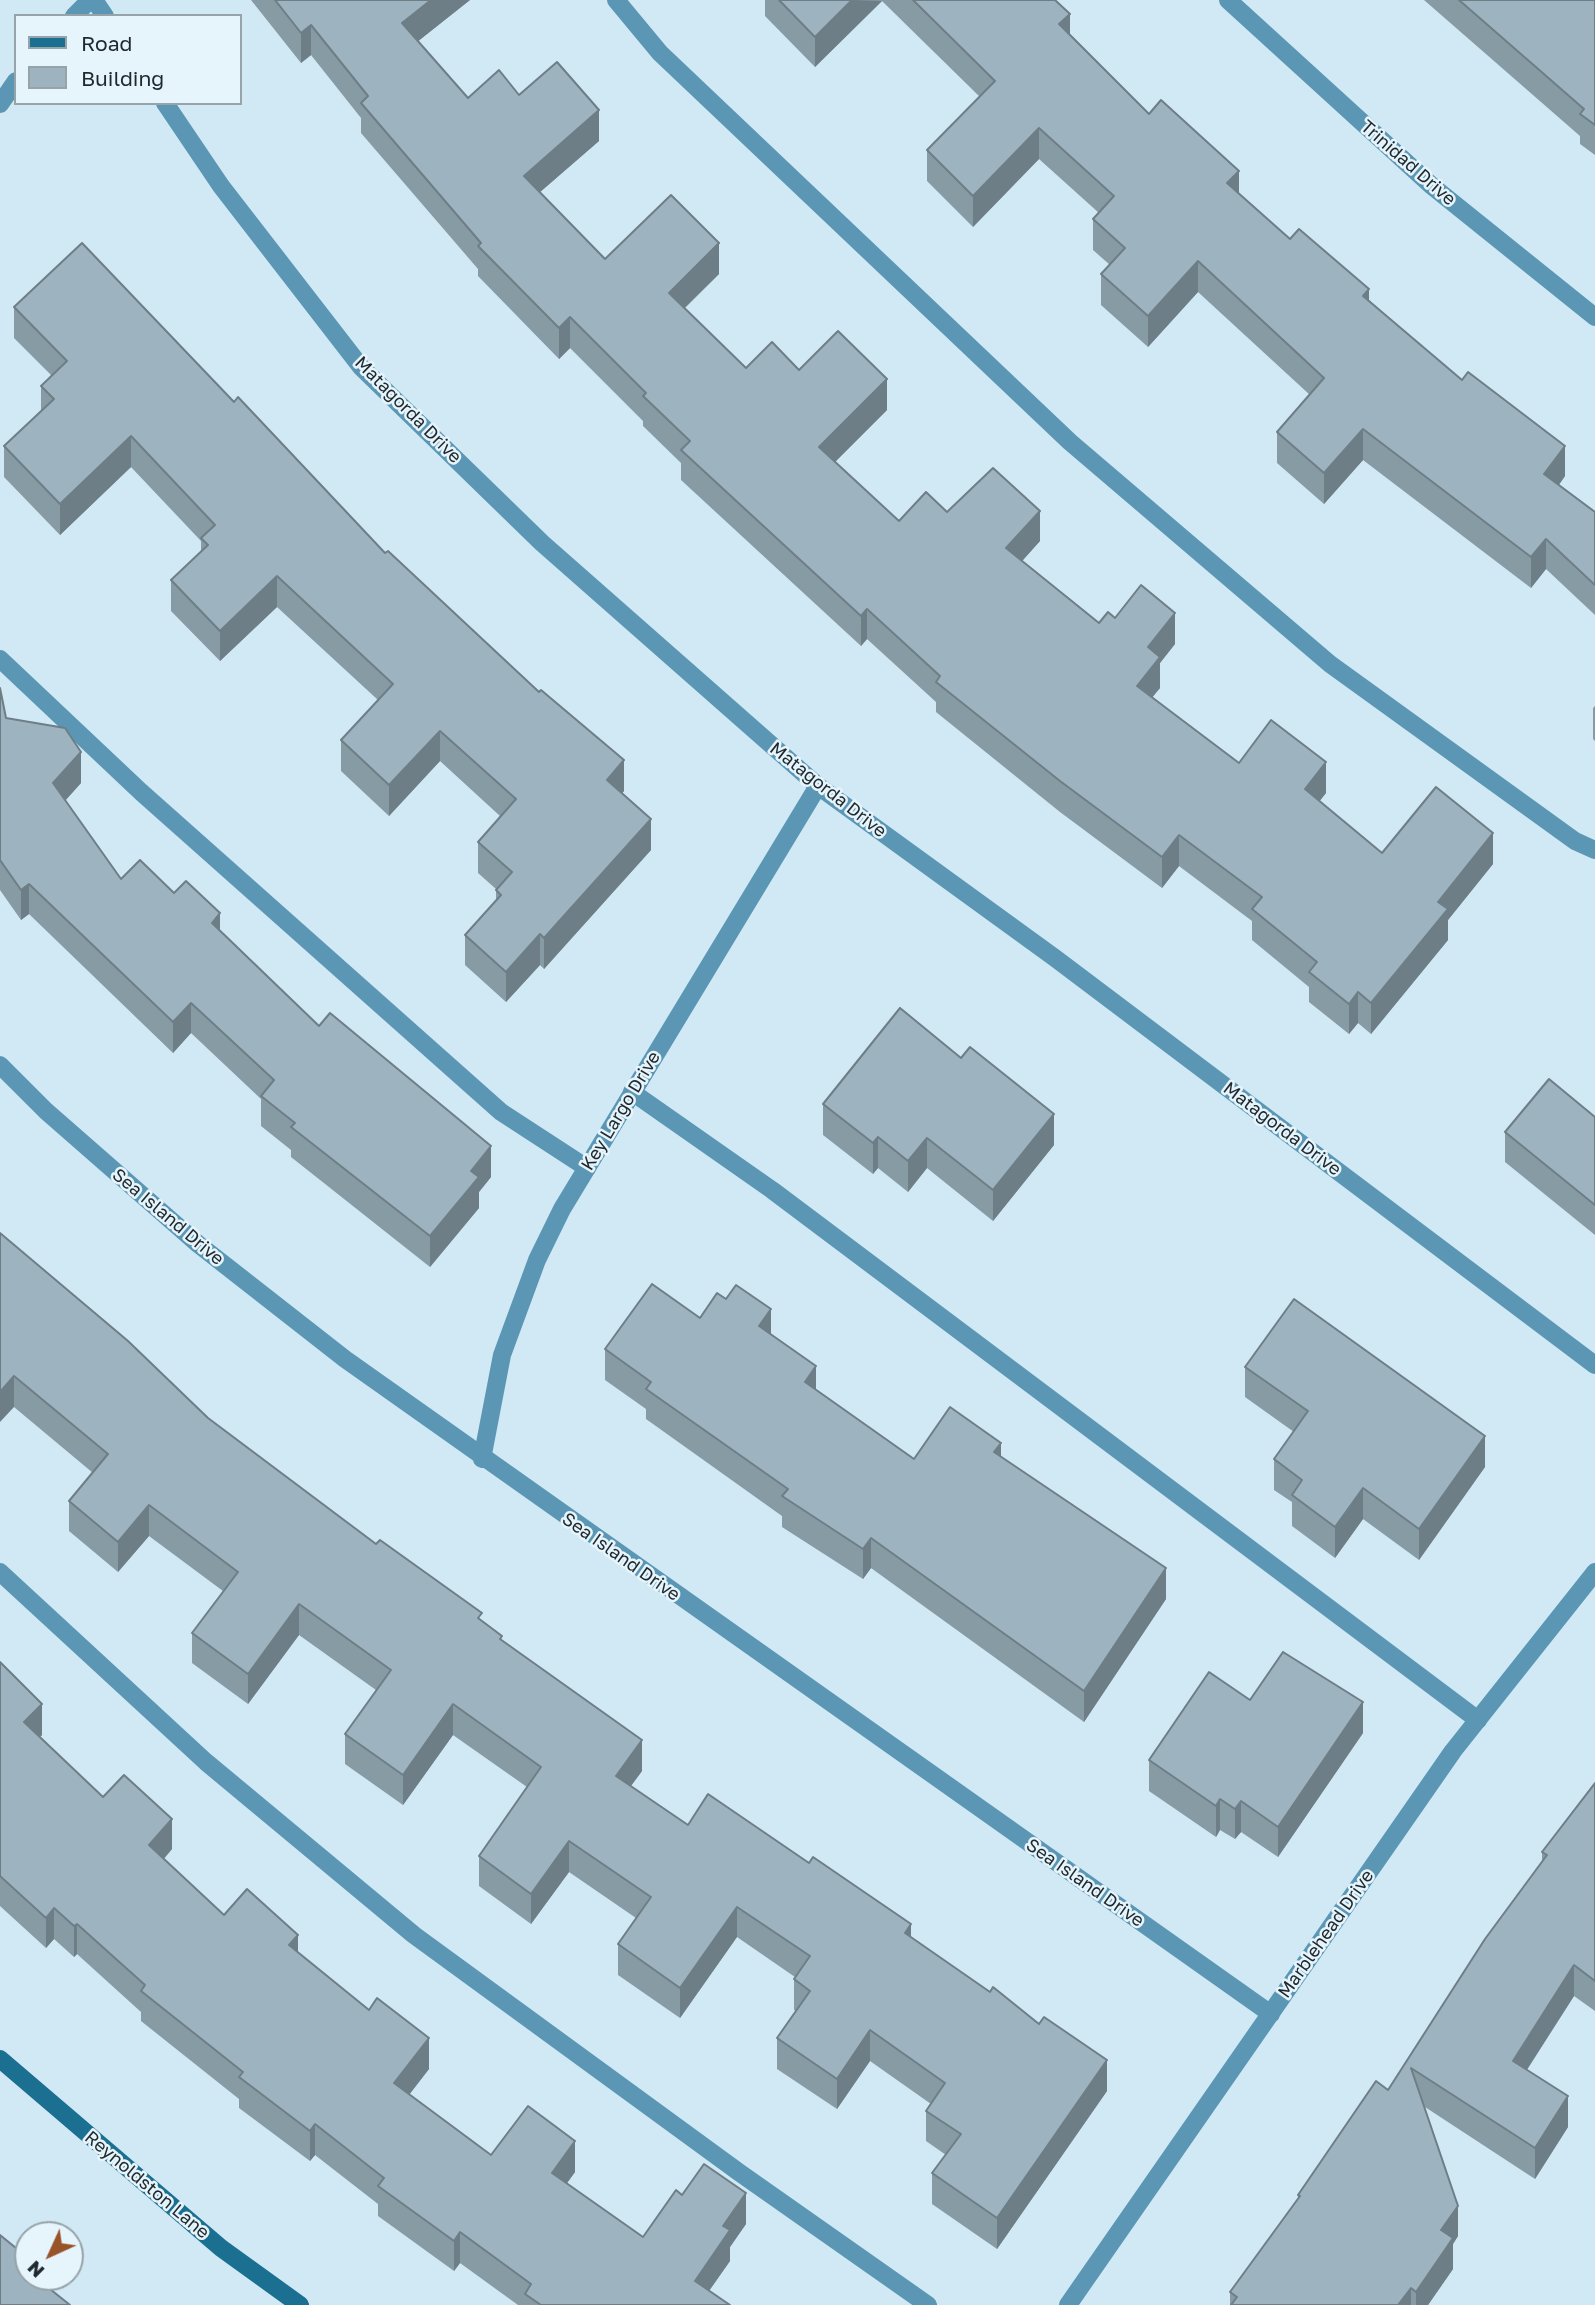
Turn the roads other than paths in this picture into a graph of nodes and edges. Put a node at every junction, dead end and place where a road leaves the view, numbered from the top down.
1 (92, 0) edge
2 (616, 0) edge
3 (1228, 0) edge
4 (76, 14) edge
5 (103, 14) edge
6 (14, 83) edge
7 (0, 104) edge
8 (166, 105) edge
9 (1595, 317) edge
10 (0, 659) edge
11 (818, 786) junction
12 (1595, 850) edge
13 (0, 1065) edge
14 (632, 1092) junction
15 (587, 1168) junction
16 (1595, 1365) edge
17 (482, 1459) junction
18 (0, 1572) edge
19 (1595, 1572) edge
20 (1478, 1720) junction
21 (1270, 2014) junction
22 (0, 2059) edge
23 (300, 2305) edge
24 (928, 2305) edge
25 (1068, 2305) edge

1 - 4 street
1 - 5 street
2 - 12 street
3 - 9 street, Trinidad Drive
6 - 7 street
8 - 11 street, Matagorda Drive
10 - 15 street
11 - 14 street, Key Largo Drive
11 - 16 street, Matagorda Drive
13 - 17 street, Sea Island Drive
14 - 15 street, Key Largo Drive
14 - 20 street
15 - 17 street, Key Largo Drive
17 - 21 street, Sea Island Drive
18 - 24 street
19 - 20 street, Marblehead Drive
20 - 21 street, Marblehead Drive
21 - 25 street, Marblehead Drive
22 - 23 street, Reynoldston Lane

